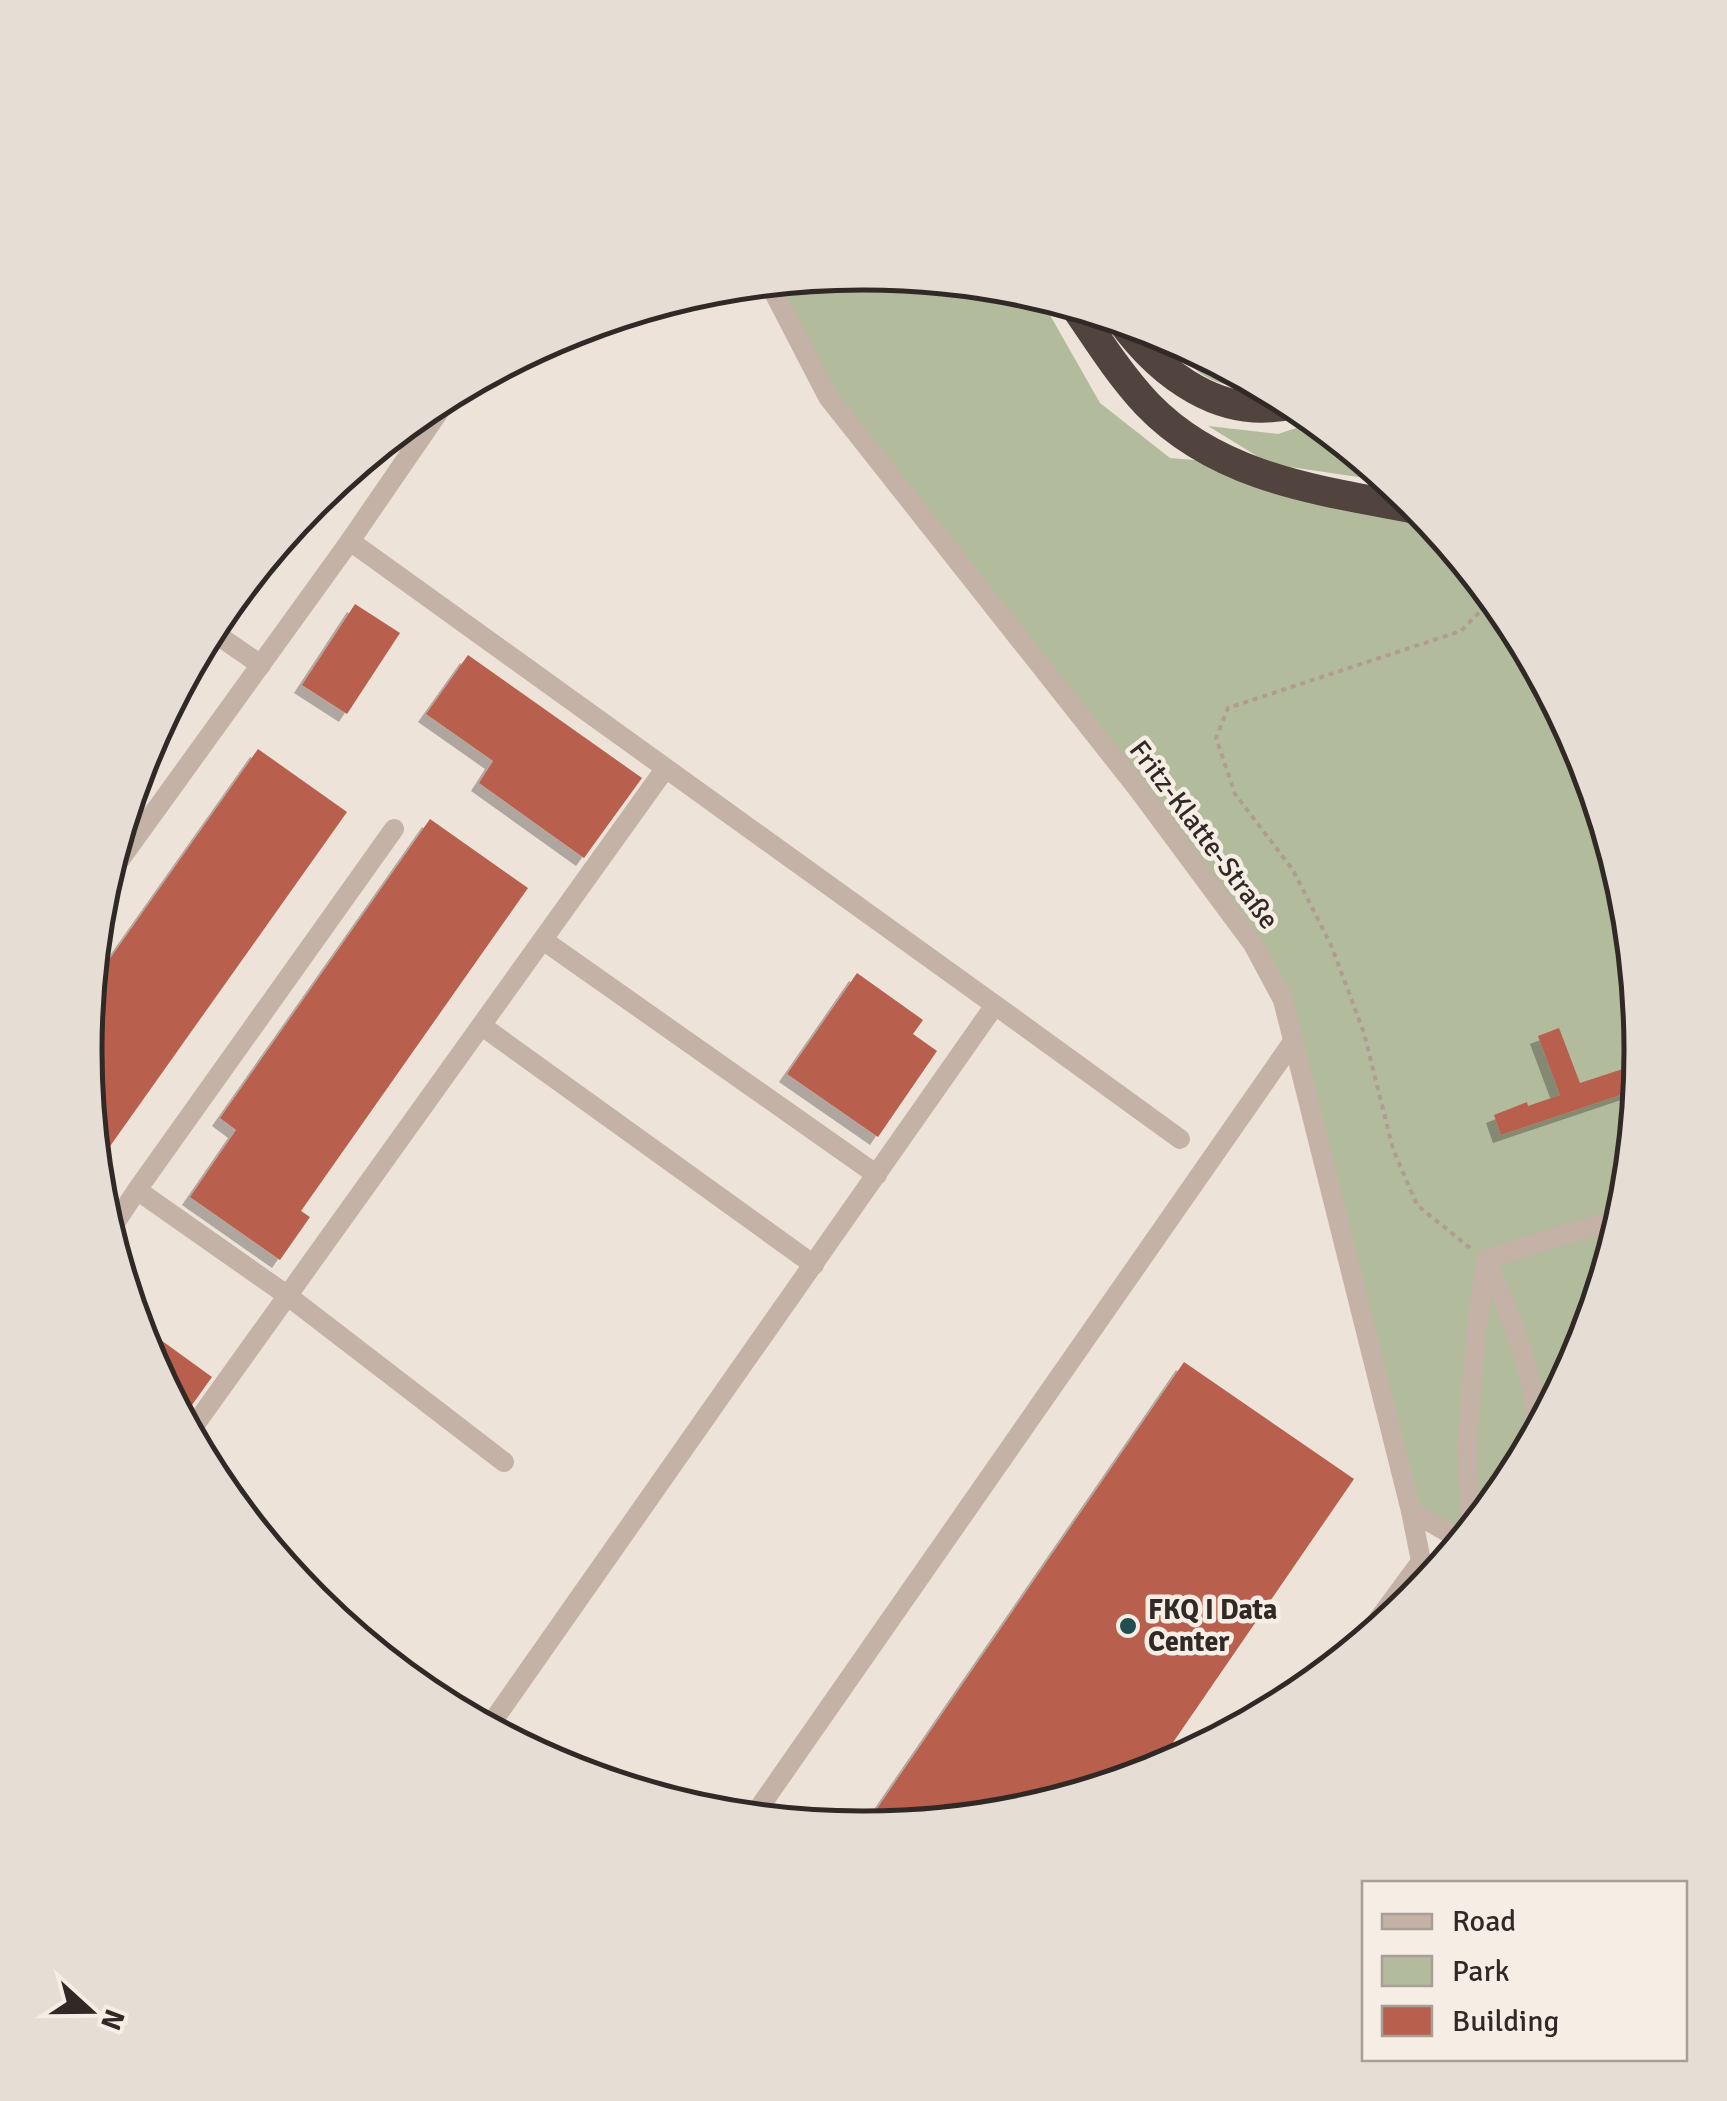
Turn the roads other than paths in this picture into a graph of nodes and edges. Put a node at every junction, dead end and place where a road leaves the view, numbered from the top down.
1 (775, 295) edge
2 (1086, 323) edge
3 (1138, 341) edge
4 (1269, 407) edge
5 (430, 426) edge
6 (1394, 505) edge
7 (350, 541) junction
8 (224, 639) edge
9 (261, 665) junction
10 (664, 769) junction
11 (394, 829) dead end
12 (131, 845) edge
13 (543, 940) junction
14 (995, 1005) junction
15 (482, 1026) junction
16 (1292, 1044) junction
17 (1180, 1139) dead end
18 (877, 1175) junction
19 (138, 1190) junction
20 (121, 1215) edge
21 (1605, 1222) edge
22 (1486, 1259) junction
23 (814, 1265) junction
24 (288, 1296) junction
25 (1535, 1409) edge
26 (199, 1421) edge
27 (504, 1462) dead end
28 (1470, 1509) edge
29 (1411, 1512) junction
30 (1451, 1534) edge
31 (1420, 1563) junction
32 (1421, 1568) edge
33 (1399, 1592) edge
34 (496, 1717) edge
35 (761, 1805) edge

1 - 16 street, Fritz-Klatte-Straße
2 - 6 highway
3 - 4 highway
5 - 7 street
7 - 9 street
7 - 10 street
8 - 9 street
9 - 12 street
10 - 13 street
10 - 14 street
11 - 19 street
13 - 15 street
13 - 18 street
14 - 17 street
14 - 18 street
15 - 23 street
15 - 24 street
16 - 29 street, Fritz-Klatte-Straße
16 - 35 street
18 - 23 street
19 - 20 street
19 - 24 street
21 - 22 street
22 - 25 street
22 - 28 street
23 - 34 street
24 - 26 street
24 - 27 street
29 - 30 street
29 - 31 street, Fritz-Klatte-Straße
31 - 32 street, Fritz-Klatte-Straße
31 - 33 street

